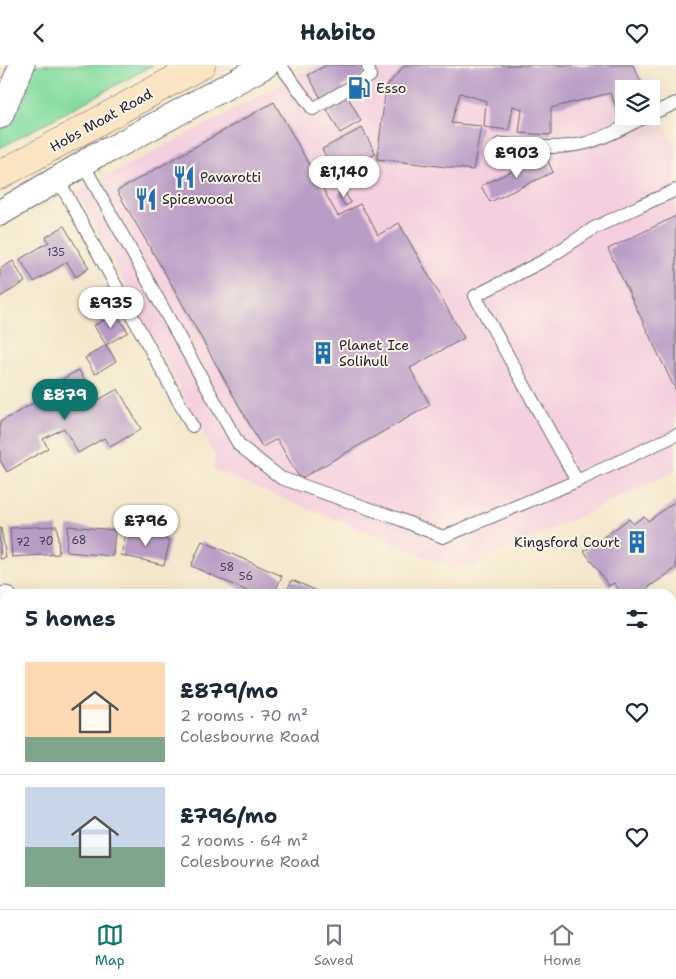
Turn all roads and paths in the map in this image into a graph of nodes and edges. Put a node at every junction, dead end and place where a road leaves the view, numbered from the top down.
1 (22, 65) edge
2 (201, 65) edge
3 (266, 65) edge
4 (280, 65) edge
5 (368, 65) edge
6 (676, 103) edge
7 (660, 110) edge
8 (0, 116) edge
9 (627, 125) edge
10 (81, 132) junction
11 (500, 144) dead end
12 (89, 160) junction
13 (0, 175) edge
14 (58, 179) junction
15 (676, 190) edge
16 (0, 213) edge
17 (192, 426) dead end
18 (676, 435) edge
19 (578, 481) junction

1 - 8 street
2 - 10 main road, Hobs Moat Road
3 - 12 street
4 - 5 lane
6 - 7 lane
9 - 11 lane
10 - 12 street
10 - 13 main road, Hobs Moat Road
12 - 14 street
12 - 19 lane
14 - 16 street
14 - 17 lane
15 - 19 lane
18 - 19 lane

